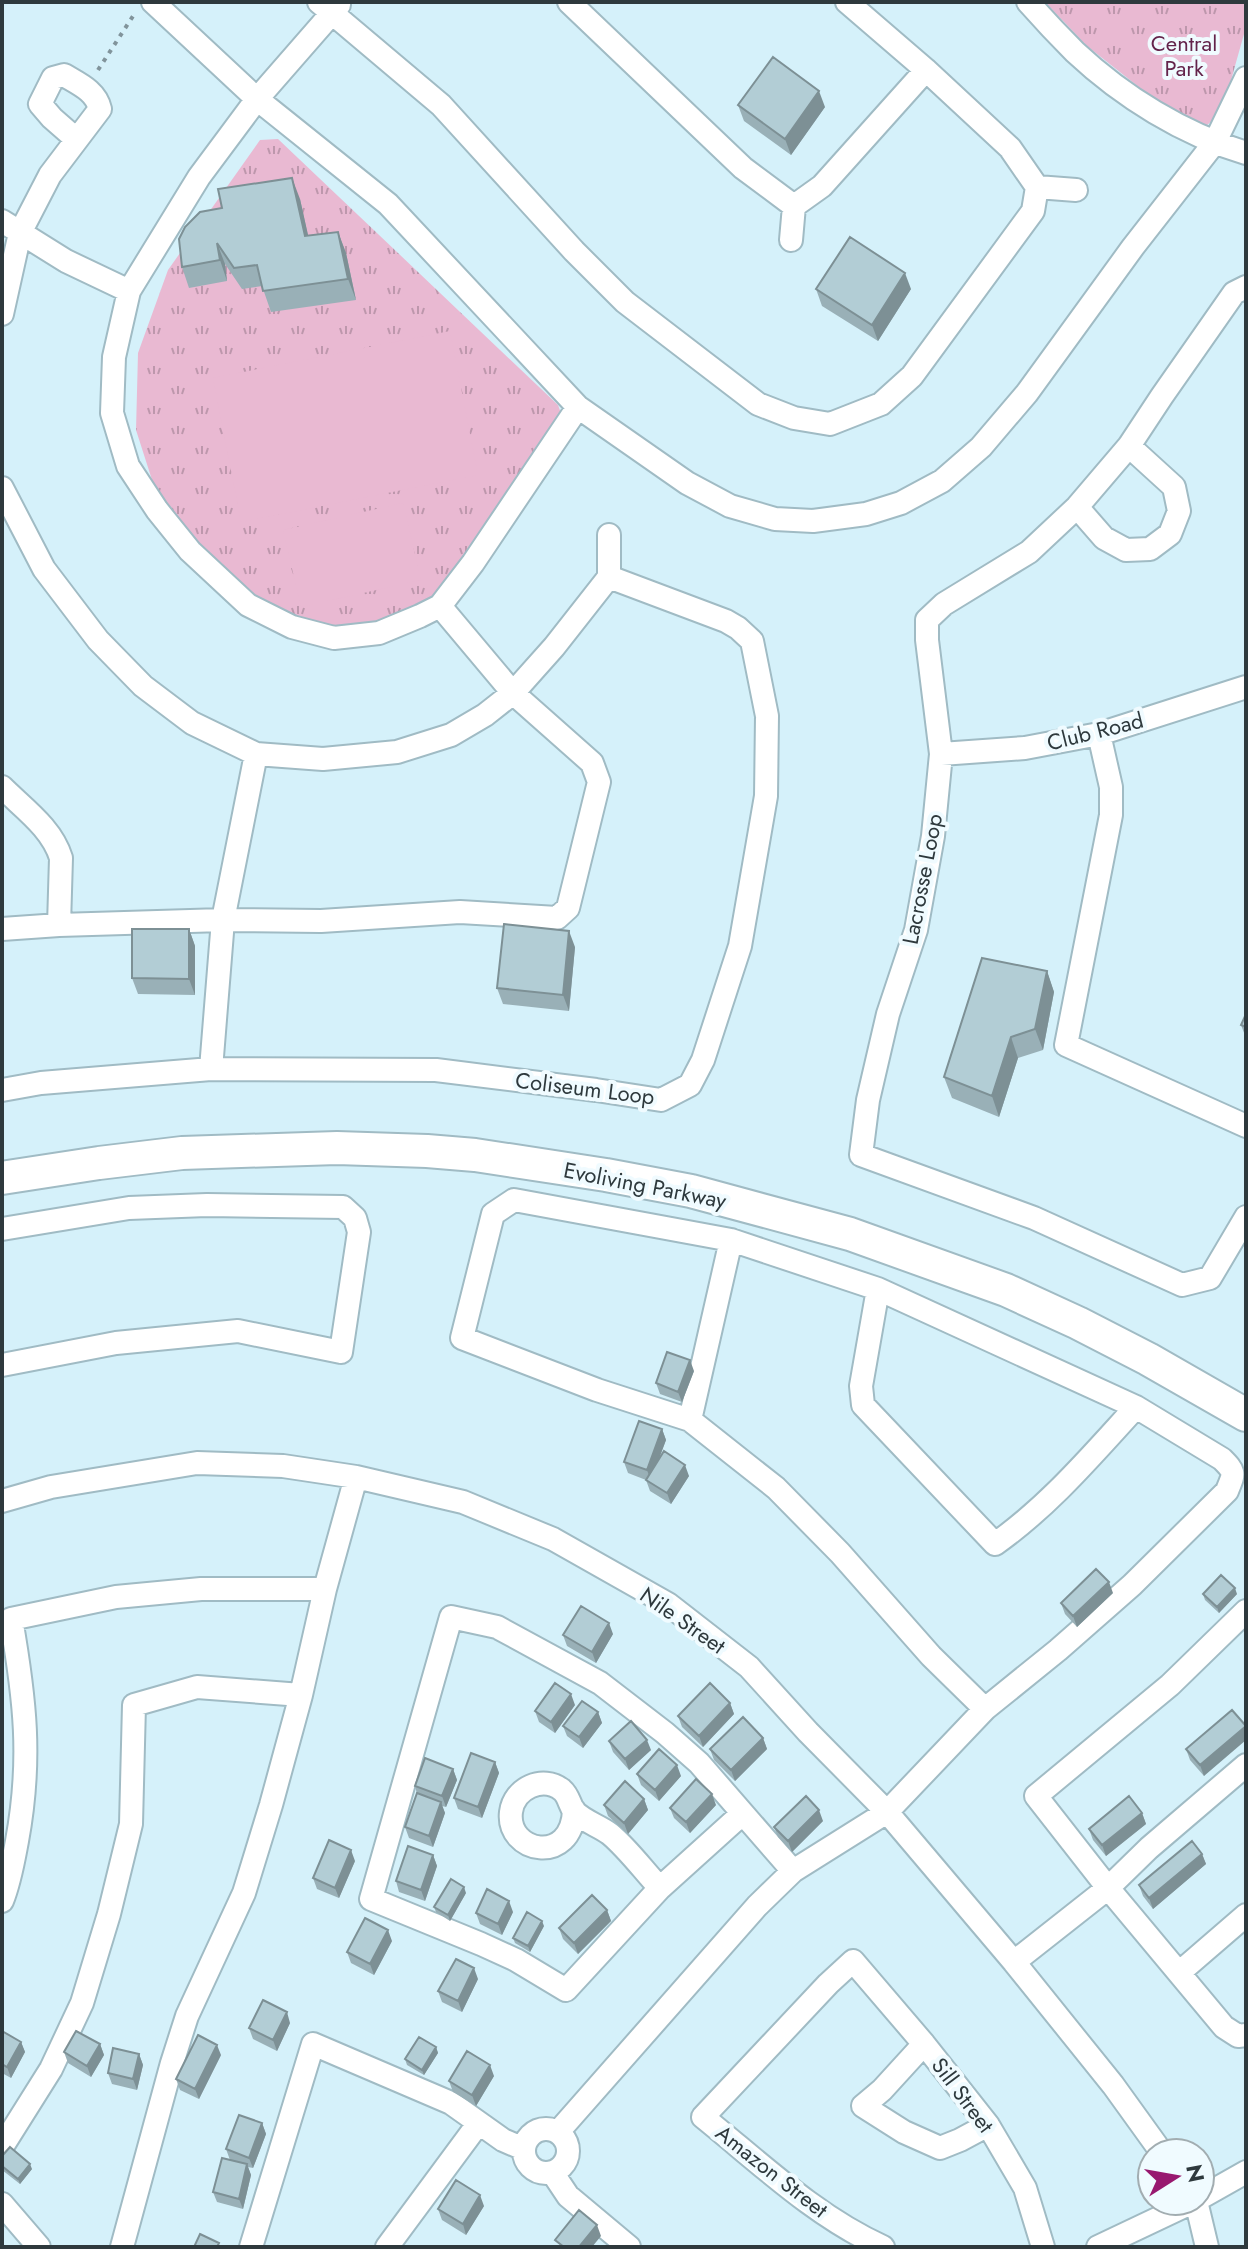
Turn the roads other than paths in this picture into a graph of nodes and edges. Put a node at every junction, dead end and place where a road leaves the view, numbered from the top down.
1 (153, 2) edge
2 (569, 2) edge
3 (847, 2) edge
4 (1028, 2) edge
5 (331, 6) edge
6 (926, 70) junction
7 (1246, 78) edge
8 (257, 99) junction
9 (76, 139) junction
10 (1215, 142) junction
11 (1246, 153) edge
12 (1037, 187) junction
13 (1076, 190) dead end
14 (794, 206) junction
15 (11, 227) edge
16 (791, 240) dead end
17 (1246, 287) edge
18 (129, 291) junction
19 (2, 314) edge
20 (578, 407) junction
21 (1129, 446) junction
22 (2, 488) edge
23 (1077, 507) junction
24 (609, 535) dead end
25 (609, 577) junction
26 (440, 606) junction
27 (1246, 687) edge
28 (513, 693) junction
29 (1099, 734) junction
30 (256, 754) junction
31 (941, 754) junction
32 (2, 787) edge
33 (223, 920) junction
34 (59, 925) junction
35 (2, 929) edge
36 (211, 1069) junction
37 (2, 1090) edge
38 (1246, 1126) edge
39 (2, 1178) edge
40 (1246, 1217) edge
41 (2, 1229) edge
42 (731, 1240) junction
43 (878, 1289) junction
44 (2, 1365) edge
45 (1136, 1407) junction
46 (1246, 1415) edge
47 (690, 1420) junction
48 (356, 1477) junction
49 (2, 1501) edge
50 (325, 1589) junction
51 (1246, 1611) edge
52 (301, 1695) junction
53 (985, 1709) junction
54 (1246, 1765) edge
55 (574, 1810) dead end
56 (887, 1812) junction
57 (742, 1814) junction
58 (793, 1871) junction
59 (660, 1888) junction
60 (1108, 1888) junction
61 (2, 1901) edge
62 (1246, 1915) edge
63 (1014, 1962) junction
64 (1180, 1972) junction
65 (1246, 2035) edge
66 (924, 2044) junction
67 (703, 2117) joint
68 (478, 2124) junction
69 (988, 2125) junction
70 (558, 2132) junction
71 (1150, 2137) edge
72 (2, 2147) edge
73 (524, 2149) junction
74 (552, 2172) junction
75 (1246, 2172) edge
76 (1216, 2189) edge
77 (2, 2204) edge
78 (1161, 2217) edge
79 (1201, 2217) edge
80 (39, 2247) edge
81 (122, 2247) edge
82 (251, 2247) edge
83 (387, 2247) edge
84 (629, 2247) edge
85 (883, 2247) edge
86 (1043, 2247) edge
87 (1098, 2247) edge
88 (1207, 2247) edge

1 - 8 street
2 - 14 street
3 - 6 street
4 - 10 street
5 - 8 street
5 - 12 street
6 - 12 street
6 - 14 street
7 - 10 street
8 - 18 street
8 - 20 street
9 - 9 street
9 - 15 street
10 - 11 street
10 - 20 street
12 - 13 street
14 - 16 street
15 - 18 street
15 - 19 street
17 - 21 street, Lacrosse Loop
18 - 26 street
20 - 26 street
21 - 23 street, Lacrosse Loop
21 - 23 street
22 - 30 street
23 - 31 street, Lacrosse Loop
24 - 25 street
25 - 28 street
25 - 36 street, Coliseum Loop
26 - 28 street
27 - 29 street, Club Road
28 - 30 street
28 - 33 street
29 - 31 street, Club Road
29 - 38 street
30 - 33 street
31 - 40 street, Lacrosse Loop
32 - 34 street
33 - 34 street
33 - 36 street
34 - 35 street
36 - 37 street, Coliseum Loop
39 - 46 street, Evoliving Parkway
41 - 44 street
42 - 43 street
42 - 47 street
42 - 47 street
43 - 45 street
43 - 45 street
45 - 53 street
47 - 53 street
48 - 49 street, Nile Street
48 - 50 street
48 - 56 street, Nile Street
50 - 52 street
50 - 61 street
51 - 60 street
52 - 72 street
52 - 81 street
53 - 56 street
54 - 60 street
55 - 59 street
56 - 58 street
56 - 63 street, Nile Street
57 - 58 street
57 - 59 street
57 - 59 street
58 - 70 street
60 - 63 street
60 - 64 street
62 - 64 street
63 - 71 street, Nile Street
64 - 65 street
66 - 67 street, Sill Street
66 - 69 street, Sill Street
66 - 69 street
67 - 85 street, Amazon Street
68 - 73 street
68 - 82 street
68 - 83 street
69 - 86 street, Sill Street
70 - 73 street
70 - 74 street
73 - 74 street
74 - 84 street
75 - 76 street
77 - 80 street
78 - 87 street
79 - 88 street

